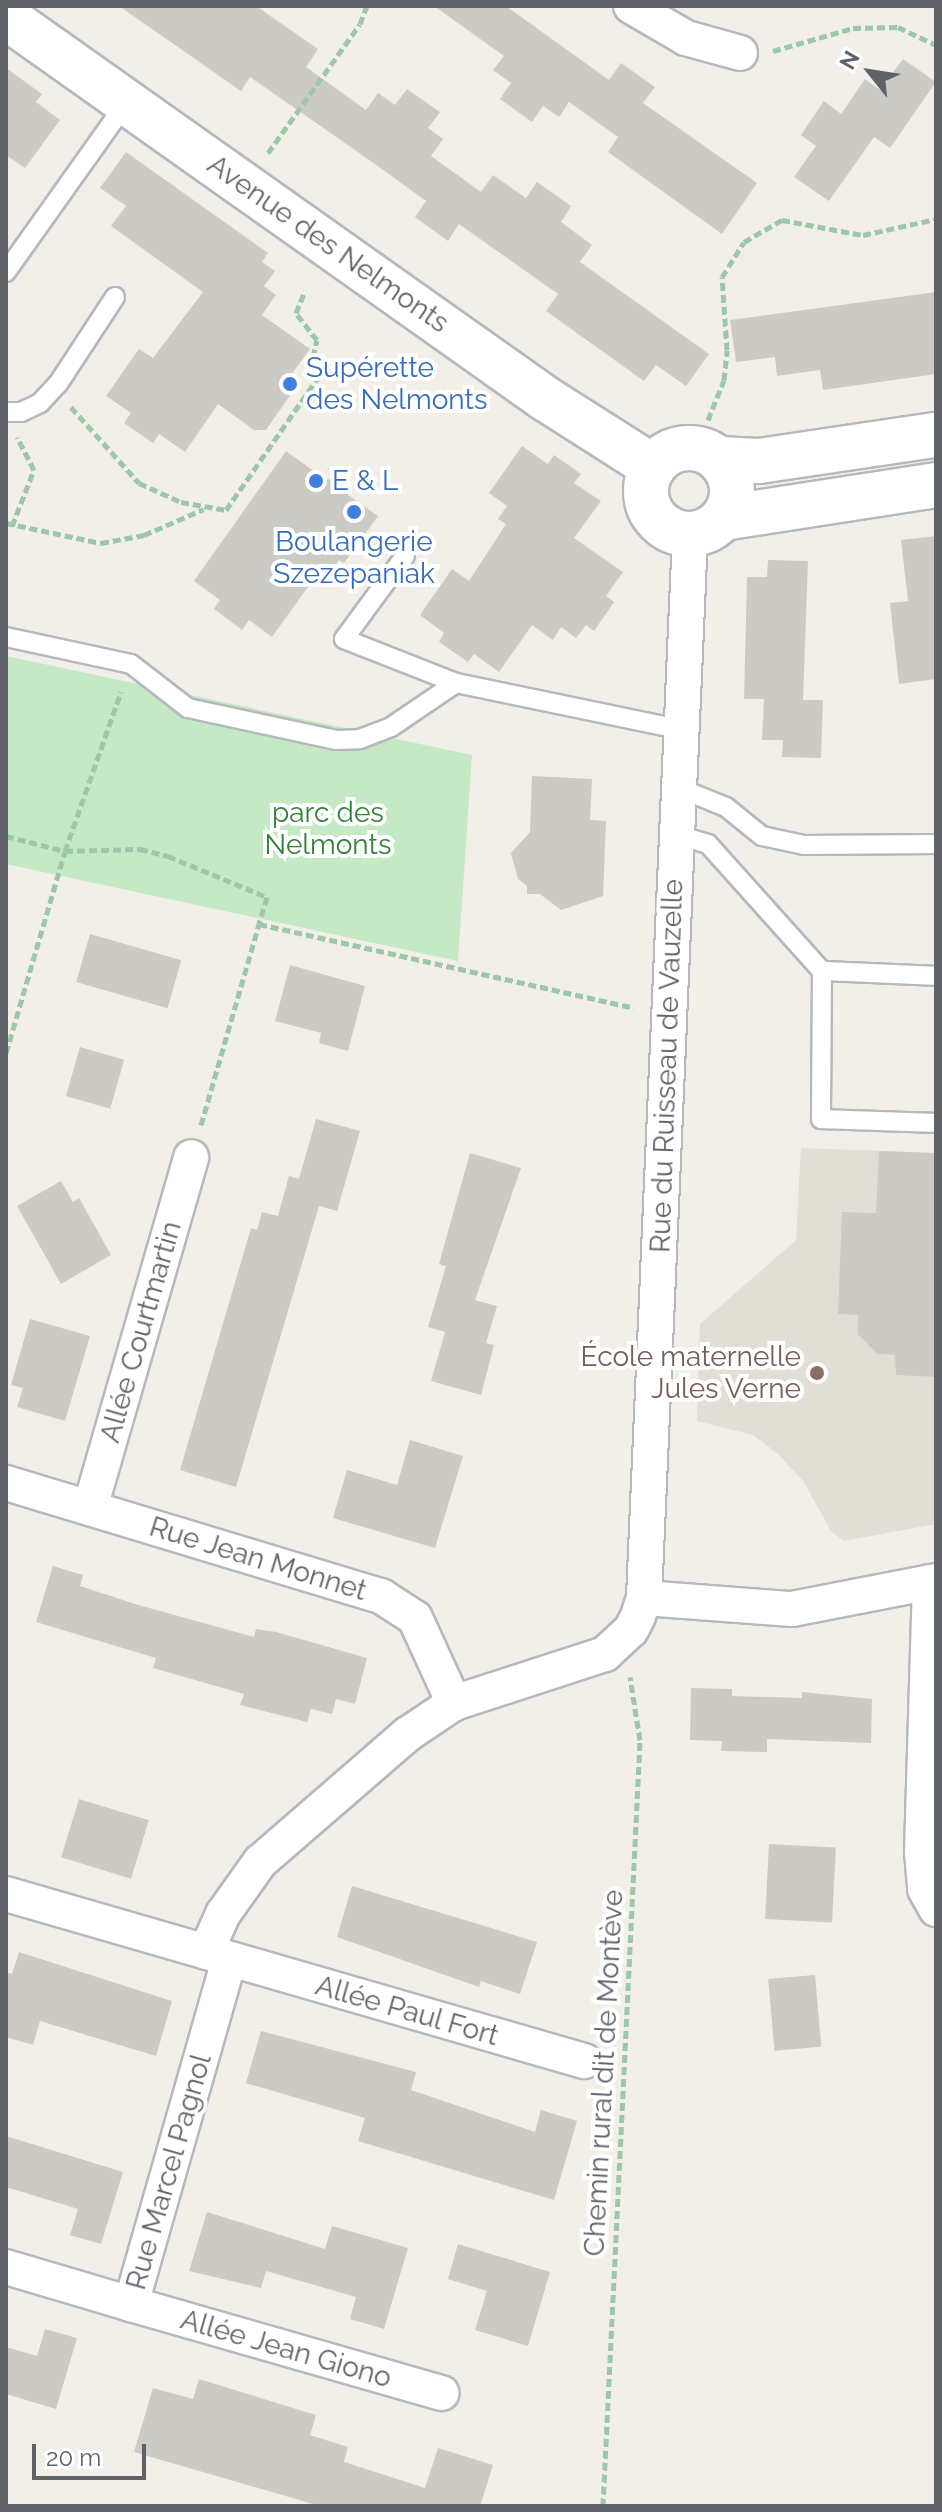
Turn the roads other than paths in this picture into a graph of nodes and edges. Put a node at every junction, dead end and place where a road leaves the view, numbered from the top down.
1 (631, 6) edge
2 (6, 17) edge
3 (740, 53) road end
4 (128, 102) junction
5 (6, 272) edge
6 (115, 297) dead end
7 (14, 412) edge
8 (936, 435) edge
9 (686, 458) junction
10 (936, 485) edge
11 (706, 526) junction
12 (405, 556) dead end
13 (6, 637) edge
14 (456, 683) junction
15 (682, 730) junction
16 (679, 788) junction
17 (677, 835) junction
18 (936, 844) edge
19 (822, 971) junction
20 (936, 976) edge
21 (936, 1123) edge
22 (191, 1157) road end
23 (6, 1483) edge
24 (90, 1508) junction
25 (933, 1581) edge
26 (644, 1598) junction
27 (454, 1703) junction
28 (6, 1894) edge
29 (936, 1909) edge
30 (218, 1956) junction
31 (584, 2061) dead end
32 (6, 2267) edge
33 (131, 2304) junction
34 (441, 2393) dead end

1 - 3 street
2 - 4 street, Avenue des Nelmonts
4 - 5 lane
4 - 9 street, Avenue des Nelmonts
6 - 7 lane
8 - 9 street, Avenue des Nelmonts
9 - 11 street
9 - 11 street
10 - 11 street
11 - 15 street, Rue du Ruisseau de Vauzelle
12 - 14 lane
13 - 14 lane
14 - 15 lane
15 - 16 street, Rue du Ruisseau de Vauzelle
16 - 17 street, Rue du Ruisseau de Vauzelle
16 - 18 lane
17 - 19 lane
17 - 26 street, Rue du Ruisseau de Vauzelle
19 - 20 lane
19 - 21 lane
22 - 24 street, Allée Courtmartin
23 - 24 street, Rue Jean Monnet
24 - 27 street, Rue Jean Monnet
25 - 26 street
25 - 29 street
26 - 27 street
27 - 30 street
28 - 30 street, Allée Paul Fort
30 - 31 street, Allée Paul Fort
30 - 33 street, Rue Marcel Pagnol
32 - 33 street, Rue Marcel Pagnol
33 - 34 street, Allée Jean Giono

